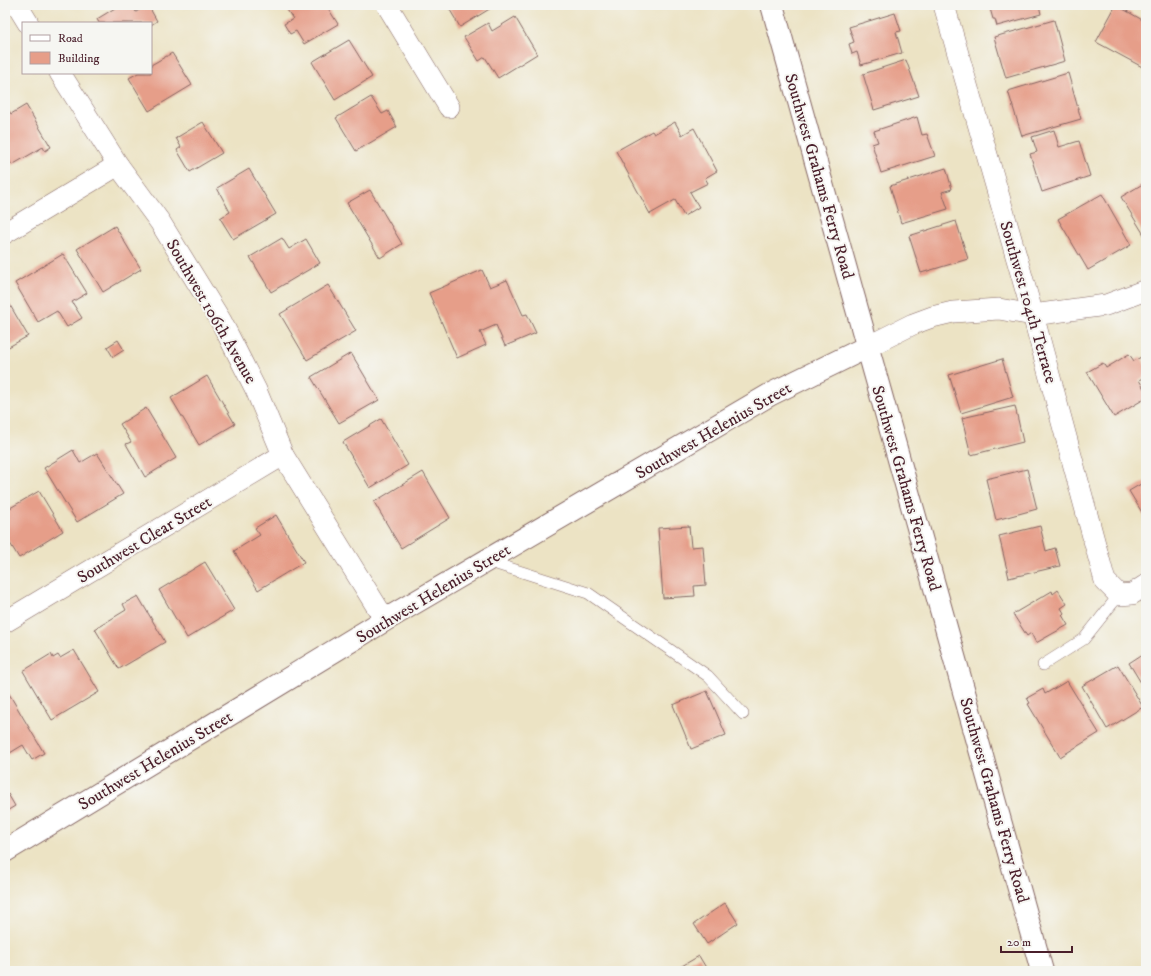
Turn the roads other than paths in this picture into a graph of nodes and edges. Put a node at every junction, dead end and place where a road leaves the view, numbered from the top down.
1 (17, 5) edge
2 (387, 5) edge
3 (772, 5) edge
4 (944, 5) edge
5 (27, 22) edge
6 (61, 74) edge
7 (449, 107) dead end
8 (118, 165) junction
9 (5, 233) edge
10 (1146, 290) edge
11 (1033, 315) junction
12 (867, 347) junction
13 (283, 455) junction
14 (486, 561) junction
15 (1146, 585) edge
16 (1120, 595) junction
17 (385, 620) junction
18 (5, 622) edge
19 (1043, 665) dead end
20 (743, 714) dead end
21 (5, 851) edge
22 (1042, 971) edge

1 - 5 street
2 - 7 street
3 - 12 street, Southwest Grahams Ferry Road
4 - 11 street, Southwest 104th Terrace
6 - 8 street, Southwest 106th Avenue
8 - 9 street
8 - 13 street, Southwest 106th Avenue
10 - 11 street
11 - 12 street
11 - 16 street, Southwest 104th Terrace
12 - 14 street, Southwest Helenius Street
12 - 22 street, Southwest Grahams Ferry Road
13 - 17 street, Southwest 106th Avenue
13 - 18 street, Southwest Clear Street
14 - 17 street, Southwest Helenius Street
14 - 20 lane
15 - 16 street
16 - 19 lane
17 - 21 street, Southwest Helenius Street

